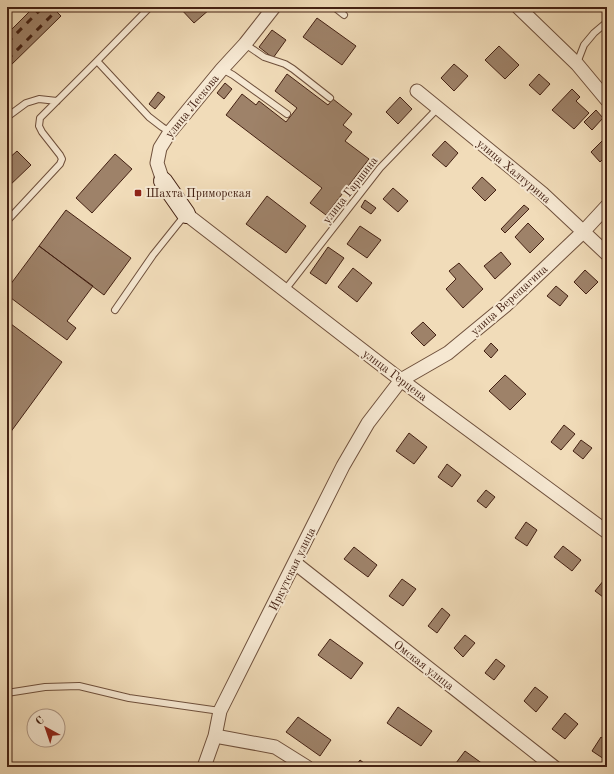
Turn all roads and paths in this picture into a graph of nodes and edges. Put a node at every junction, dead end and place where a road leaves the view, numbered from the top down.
1 (150, 7) edge
2 (274, 7) edge
3 (334, 7) edge
4 (518, 7) edge
5 (344, 15) dead end
6 (607, 22) edge
7 (245, 44) junction
8 (97, 61) junction
9 (577, 64) junction
10 (222, 69) junction
11 (417, 91) dead end
12 (330, 98) dead end
13 (607, 100) edge
14 (57, 101) junction
15 (438, 108) junction
16 (287, 114) dead end
17 (7, 117) edge
18 (170, 132) junction
19 (163, 181) joint
20 (607, 206) edge
21 (186, 214) junction
22 (7, 221) edge
23 (583, 232) junction
24 (607, 254) edge
25 (285, 291) junction
26 (115, 310) dead end
27 (401, 380) junction
28 (607, 532) edge
29 (295, 562) junction
30 (7, 693) edge
31 (220, 711) junction
32 (214, 736) junction
33 (204, 767) edge
34 (307, 767) edge
35 (554, 767) edge

1 - 8 lane
2 - 7 street, улица Лескова
3 - 5 lane
4 - 9 street
6 - 9 lane
7 - 10 street, улица Лескова
7 - 12 lane
8 - 14 lane
8 - 18 lane
9 - 13 street
10 - 16 lane
10 - 18 street, улица Лескова
11 - 15 street, улица Халтурина
14 - 17 lane
14 - 22 lane
15 - 23 street, улица Халтурина
15 - 25 lane, улица Гаршина
18 - 19 street, улица Лескова
19 - 21 street, улица Лескова
20 - 23 street, улица Верещагина
21 - 25 street, улица Герцена
21 - 26 lane
23 - 24 street, улица Халтурина
23 - 27 street, улица Верещагина
25 - 27 street, улица Герцена
27 - 28 street, улица Герцена
27 - 29 street, Иркутская улица
29 - 31 street, Иркутская улица
29 - 35 street, Омская улица
30 - 31 lane
31 - 32 street, Иркутская улица
32 - 33 street, Иркутская улица
32 - 34 street

